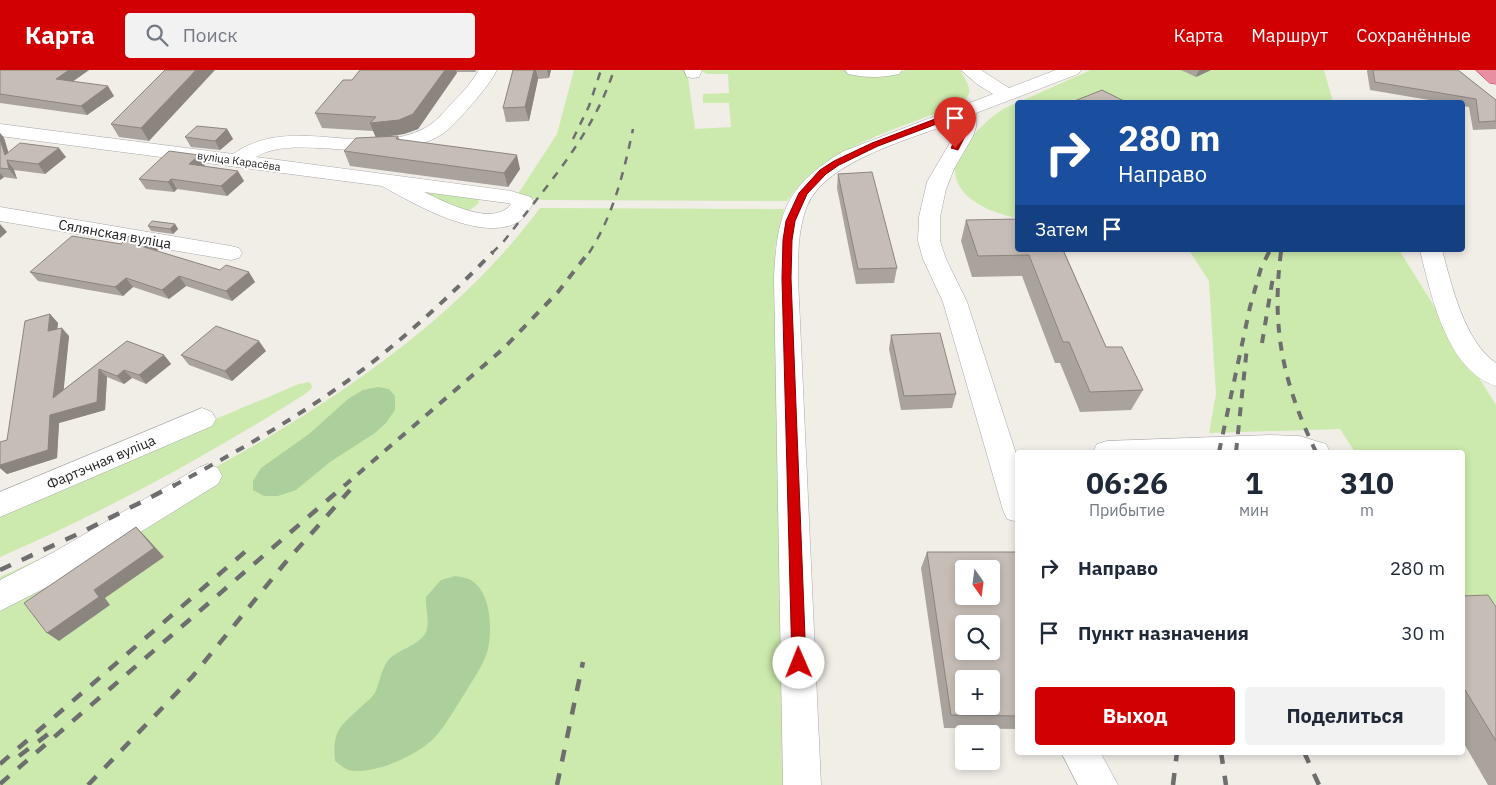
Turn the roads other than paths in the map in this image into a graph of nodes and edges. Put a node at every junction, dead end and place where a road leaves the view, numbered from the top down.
1 (488, 70) edge
2 (854, 70) edge
3 (893, 70) edge
4 (970, 70) edge
5 (1072, 70) edge
6 (1485, 70) edge
7 (1496, 79) edge
8 (1008, 95) junction
9 (966, 110) junction
10 (0, 130) edge
11 (236, 161) junction
12 (388, 181) junction
13 (0, 214) edge
14 (1431, 252) edge
15 (230, 253) dead end
16 (1496, 376) edge
17 (202, 420) dead end
18 (1161, 450) edge
19 (1309, 450) edge
20 (1010, 457) edge
21 (208, 476) dead end
22 (1015, 490) edge
23 (0, 506) edge
24 (0, 596) edge
25 (1081, 755) edge
26 (802, 785) edge
27 (1099, 785) edge

1 - 11 street
2 - 3 street
4 - 8 street
5 - 8 street
6 - 7 highway
8 - 9 street
9 - 20 street
9 - 26 street
10 - 11 street, вуліца Карасёва
11 - 12 street, вуліца Карасёва
12 - 12 street, вуліца Карасёва
13 - 15 street, Сялянская вуліца
14 - 16 street
17 - 23 street, Фартэчная вуліца
18 - 19 street
20 - 22 street
21 - 24 street
25 - 27 street

